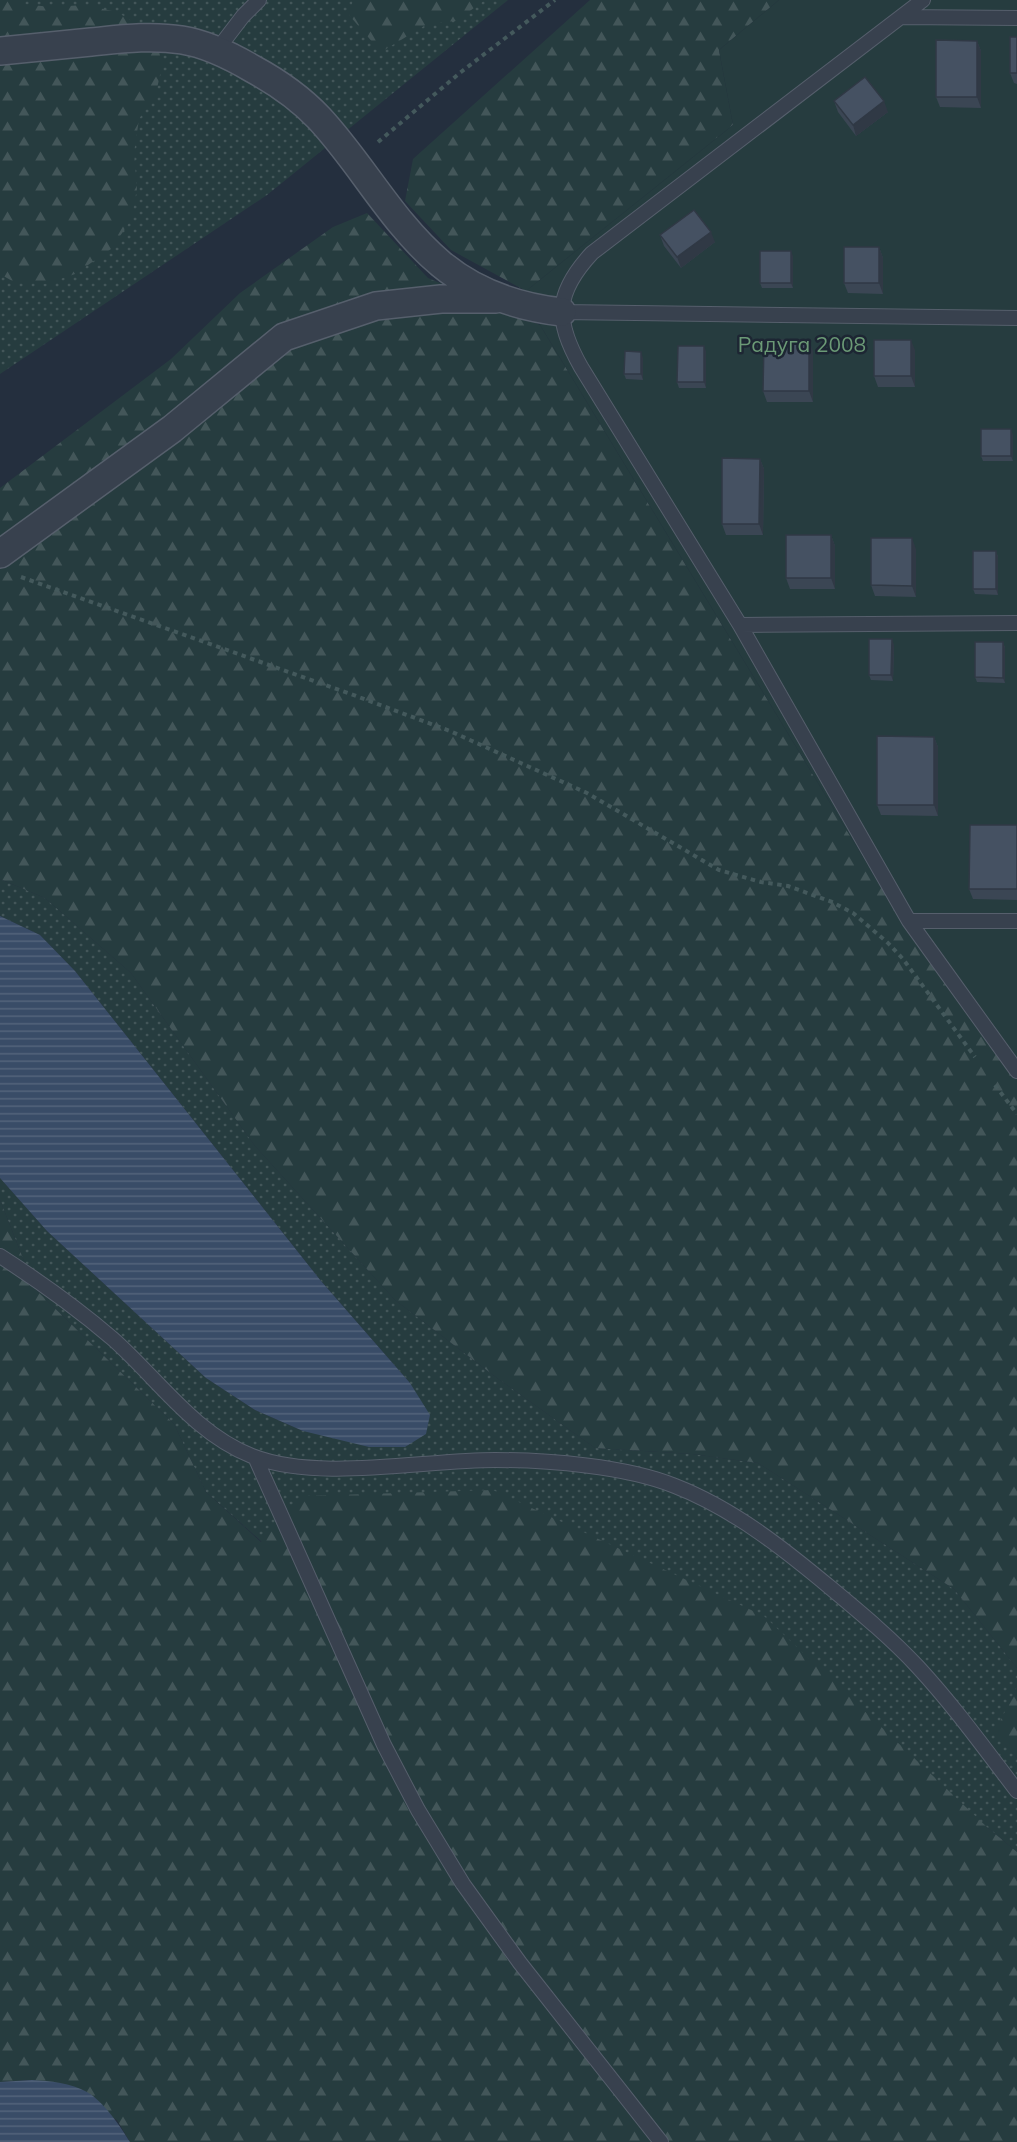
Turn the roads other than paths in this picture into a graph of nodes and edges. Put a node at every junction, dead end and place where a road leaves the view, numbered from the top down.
1 (259, 0) edge
2 (923, 0) edge
3 (901, 17) junction
4 (1017, 18) edge
5 (217, 50) junction
6 (0, 51) edge
7 (500, 299) junction
8 (562, 312) junction
9 (1017, 318) edge
10 (6, 564) edge
11 (1017, 623) edge
12 (740, 625) junction
13 (909, 921) junction
14 (1017, 921) edge
15 (1017, 1071) edge
16 (0, 1256) edge
17 (255, 1457) junction
18 (1017, 1791) edge
19 (662, 2142) edge

1 - 5 lane
2 - 3 lane
3 - 4 lane
3 - 8 lane
5 - 6 street
5 - 7 street
7 - 8 street
7 - 10 street
8 - 9 lane
8 - 12 lane
11 - 12 lane
12 - 13 lane
13 - 14 lane
13 - 15 lane
16 - 17 lane
17 - 18 lane
17 - 19 lane

